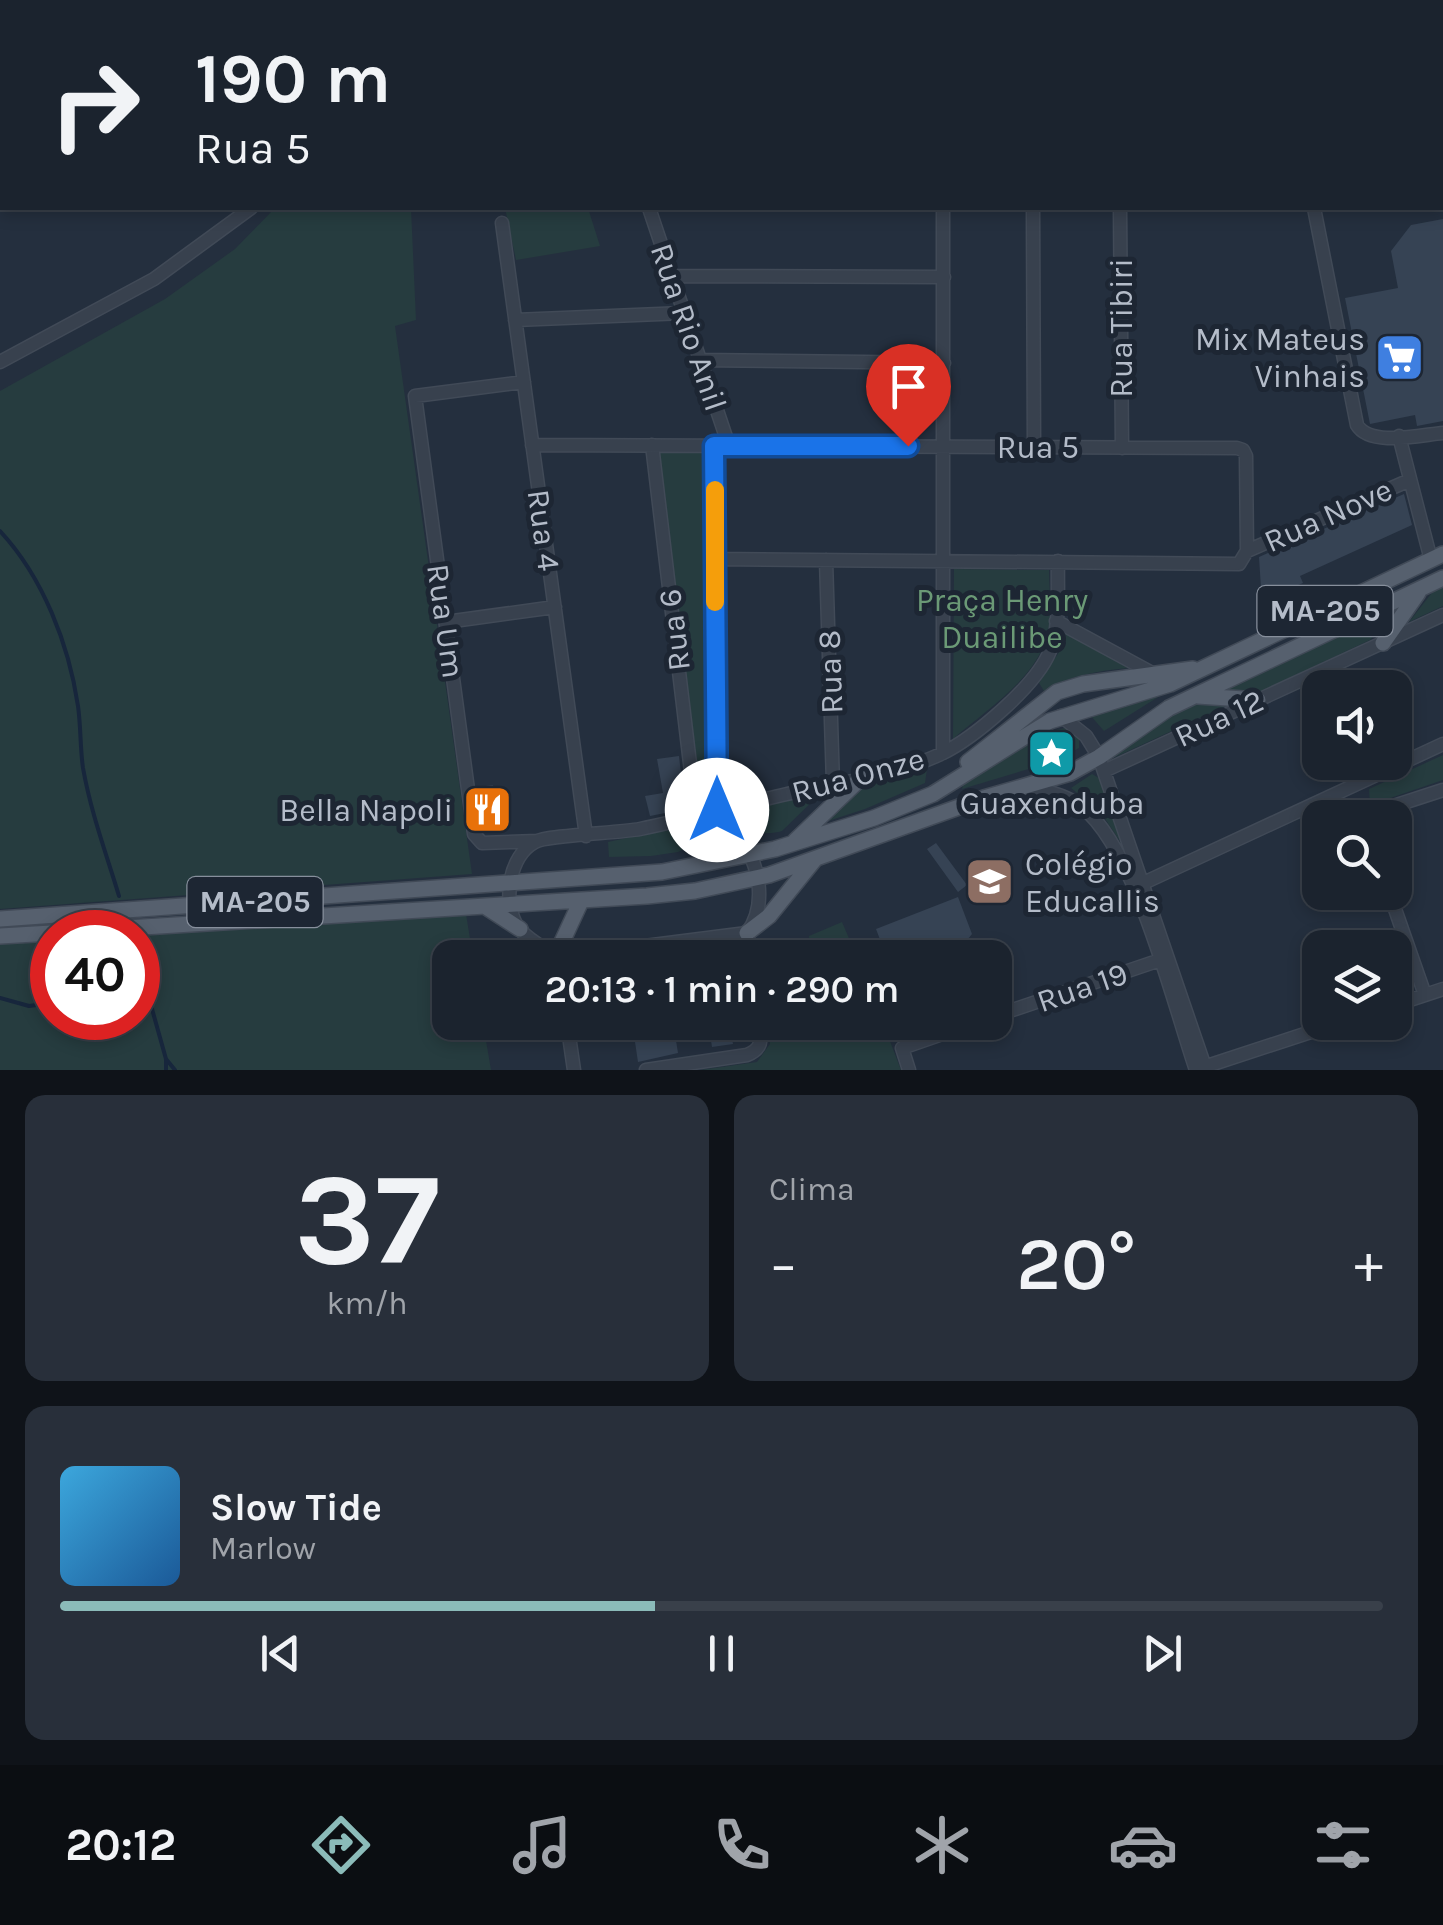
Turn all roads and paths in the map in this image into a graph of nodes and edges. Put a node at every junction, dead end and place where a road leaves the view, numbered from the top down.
1 (248, 210) edge
2 (650, 210) edge
3 (943, 210) edge
4 (1033, 210) edge
5 (1120, 210) edge
6 (1314, 210) edge
7 (502, 224) dead end
8 (672, 276) junction
9 (944, 277) junction
10 (684, 313) junction
11 (515, 320) junction
12 (700, 360) junction
13 (0, 362) edge
14 (944, 363) junction
15 (524, 382) junction
16 (1443, 433) edge
17 (1399, 436) junction
18 (532, 445) junction
19 (652, 445) junction
20 (722, 446) junction
21 (944, 447) junction
22 (1034, 447) junction
23 (1122, 448) junction
24 (1243, 450) joint
25 (1410, 480) junction
26 (1247, 550) junction
27 (1437, 557) edge
28 (715, 559) junction
29 (826, 560) junction
30 (942, 560) junction
31 (1058, 561) junction
32 (1443, 578) edge
33 (1420, 590) junction
34 (555, 608) junction
35 (1443, 615) edge
36 (1056, 621) junction
37 (446, 622) junction
38 (1383, 643) junction
39 (1206, 667) junction
40 (1154, 674) junction
41 (1194, 696) junction
42 (1258, 700) junction
43 (1060, 716) junction
44 (1443, 744) edge
45 (943, 752) junction
46 (1102, 764) junction
47 (861, 778) junction
48 (833, 784) junction
49 (1352, 786) junction
50 (1020, 787) junction
51 (1443, 790) edge
52 (1357, 800) edge
53 (1412, 800) edge
54 (717, 810) junction
55 (696, 814) junction
56 (874, 818) junction
57 (724, 828) junction
58 (586, 836) junction
59 (537, 840) junction
60 (482, 843) joint
61 (792, 844) junction
62 (750, 856) junction
63 (814, 859) junction
64 (756, 878) junction
65 (510, 883) junction
66 (1140, 885) junction
67 (581, 901) junction
68 (510, 905) junction
69 (486, 907) junction
70 (1396, 910) edge
71 (0, 920) edge
72 (160, 926) edge
73 (520, 929) junction
74 (747, 933) junction
75 (30, 934) edge
76 (0, 936) edge
77 (535, 940) edge
78 (564, 940) edge
79 (693, 940) edge
80 (748, 940) edge
81 (1164, 959) junction
82 (1443, 989) edge
83 (1425, 995) junction
84 (1412, 999) edge
85 (1012, 1010) edge
86 (1302, 1035) edge
87 (570, 1040) edge
88 (761, 1040) edge
89 (925, 1040) edge
90 (1200, 1069) edge
91 (574, 1070) edge
92 (646, 1070) edge
93 (909, 1070) edge

1 - 13 street
2 - 8 street, Rua Rio Anil
3 - 9 street
4 - 22 street
5 - 23 street, Rua Tibiri
6 - 17 street
7 - 11 street, Rua 4
8 - 9 street
8 - 10 street, Rua Rio Anil
9 - 14 street
10 - 11 street
10 - 12 street, Rua Rio Anil
11 - 15 street, Rua 4
12 - 14 street
12 - 20 street, Rua Rio Anil
14 - 21 street
15 - 18 street, Rua 4
15 - 37 street, Rua Um
16 - 17 street
17 - 25 street
18 - 19 street, Rua 5
18 - 34 street, Rua 4
19 - 20 street, Rua 5
19 - 55 street, Rua 6
20 - 21 street, Rua 5
20 - 28 street, Rua Rio Anil
21 - 22 street, Rua 5
21 - 30 street
22 - 23 street, Rua 5
23 - 24 street, Rua 5
24 - 26 street, Rua Nove
25 - 26 street, Rua Nove
25 - 27 street
26 - 31 street, Rua Nove
27 - 39 main road, MA-205
28 - 29 street, Rua Nove
28 - 54 street, Rua Rio Anil
29 - 30 street, Rua Nove
29 - 48 street, Rua 8
30 - 31 street, Rua Nove
30 - 45 street
31 - 36 street, Rua Onze
32 - 33 main road, MA-205
33 - 38 main road
33 - 41 main road, MA-205
34 - 37 street
34 - 58 street, Rua 4
35 - 38 street, Rua 12
36 - 40 street
36 - 45 street, Rua Onze
37 - 60 street, Rua Um
38 - 42 street, Rua 12
39 - 40 main road
39 - 43 main road, MA-205
40 - 56 main road
41 - 42 main road
41 - 46 main road, MA-205
42 - 46 street, Rua 12
43 - 46 street
43 - 56 main road, MA-205
44 - 49 street
45 - 47 street, Rua Onze
46 - 50 main road, MA-205
46 - 66 street
47 - 48 street, Rua Onze
47 - 61 main road
48 - 54 street, Rua Onze
49 - 52 street
49 - 66 street
50 - 63 main road, MA-205
50 - 66 street
51 - 53 street
54 - 55 street, Rua Onze
54 - 57 street
55 - 57 street
55 - 58 street, Rua Onze
56 - 61 main road, MA-205
57 - 62 street
58 - 59 street, Rua Onze
59 - 60 street, Rua Onze
59 - 65 street
61 - 62 main road, MA-205
62 - 64 street
62 - 65 main road, MA-205
63 - 64 main road, MA-205
63 - 74 main road
64 - 67 main road, MA-205
64 - 74 street
65 - 68 street
65 - 71 main road, MA-205
66 - 81 street
67 - 68 main road, MA-205
67 - 78 main road
68 - 69 main road, MA-205
68 - 73 street
69 - 72 main road, MA-205
69 - 73 main road
70 - 83 street
73 - 77 street
74 - 79 street
74 - 80 street
75 - 76 main road
81 - 85 street, Rua 19
81 - 90 street
82 - 83 street
83 - 84 street
86 - 90 street
87 - 91 street
88 - 92 street
89 - 93 street

